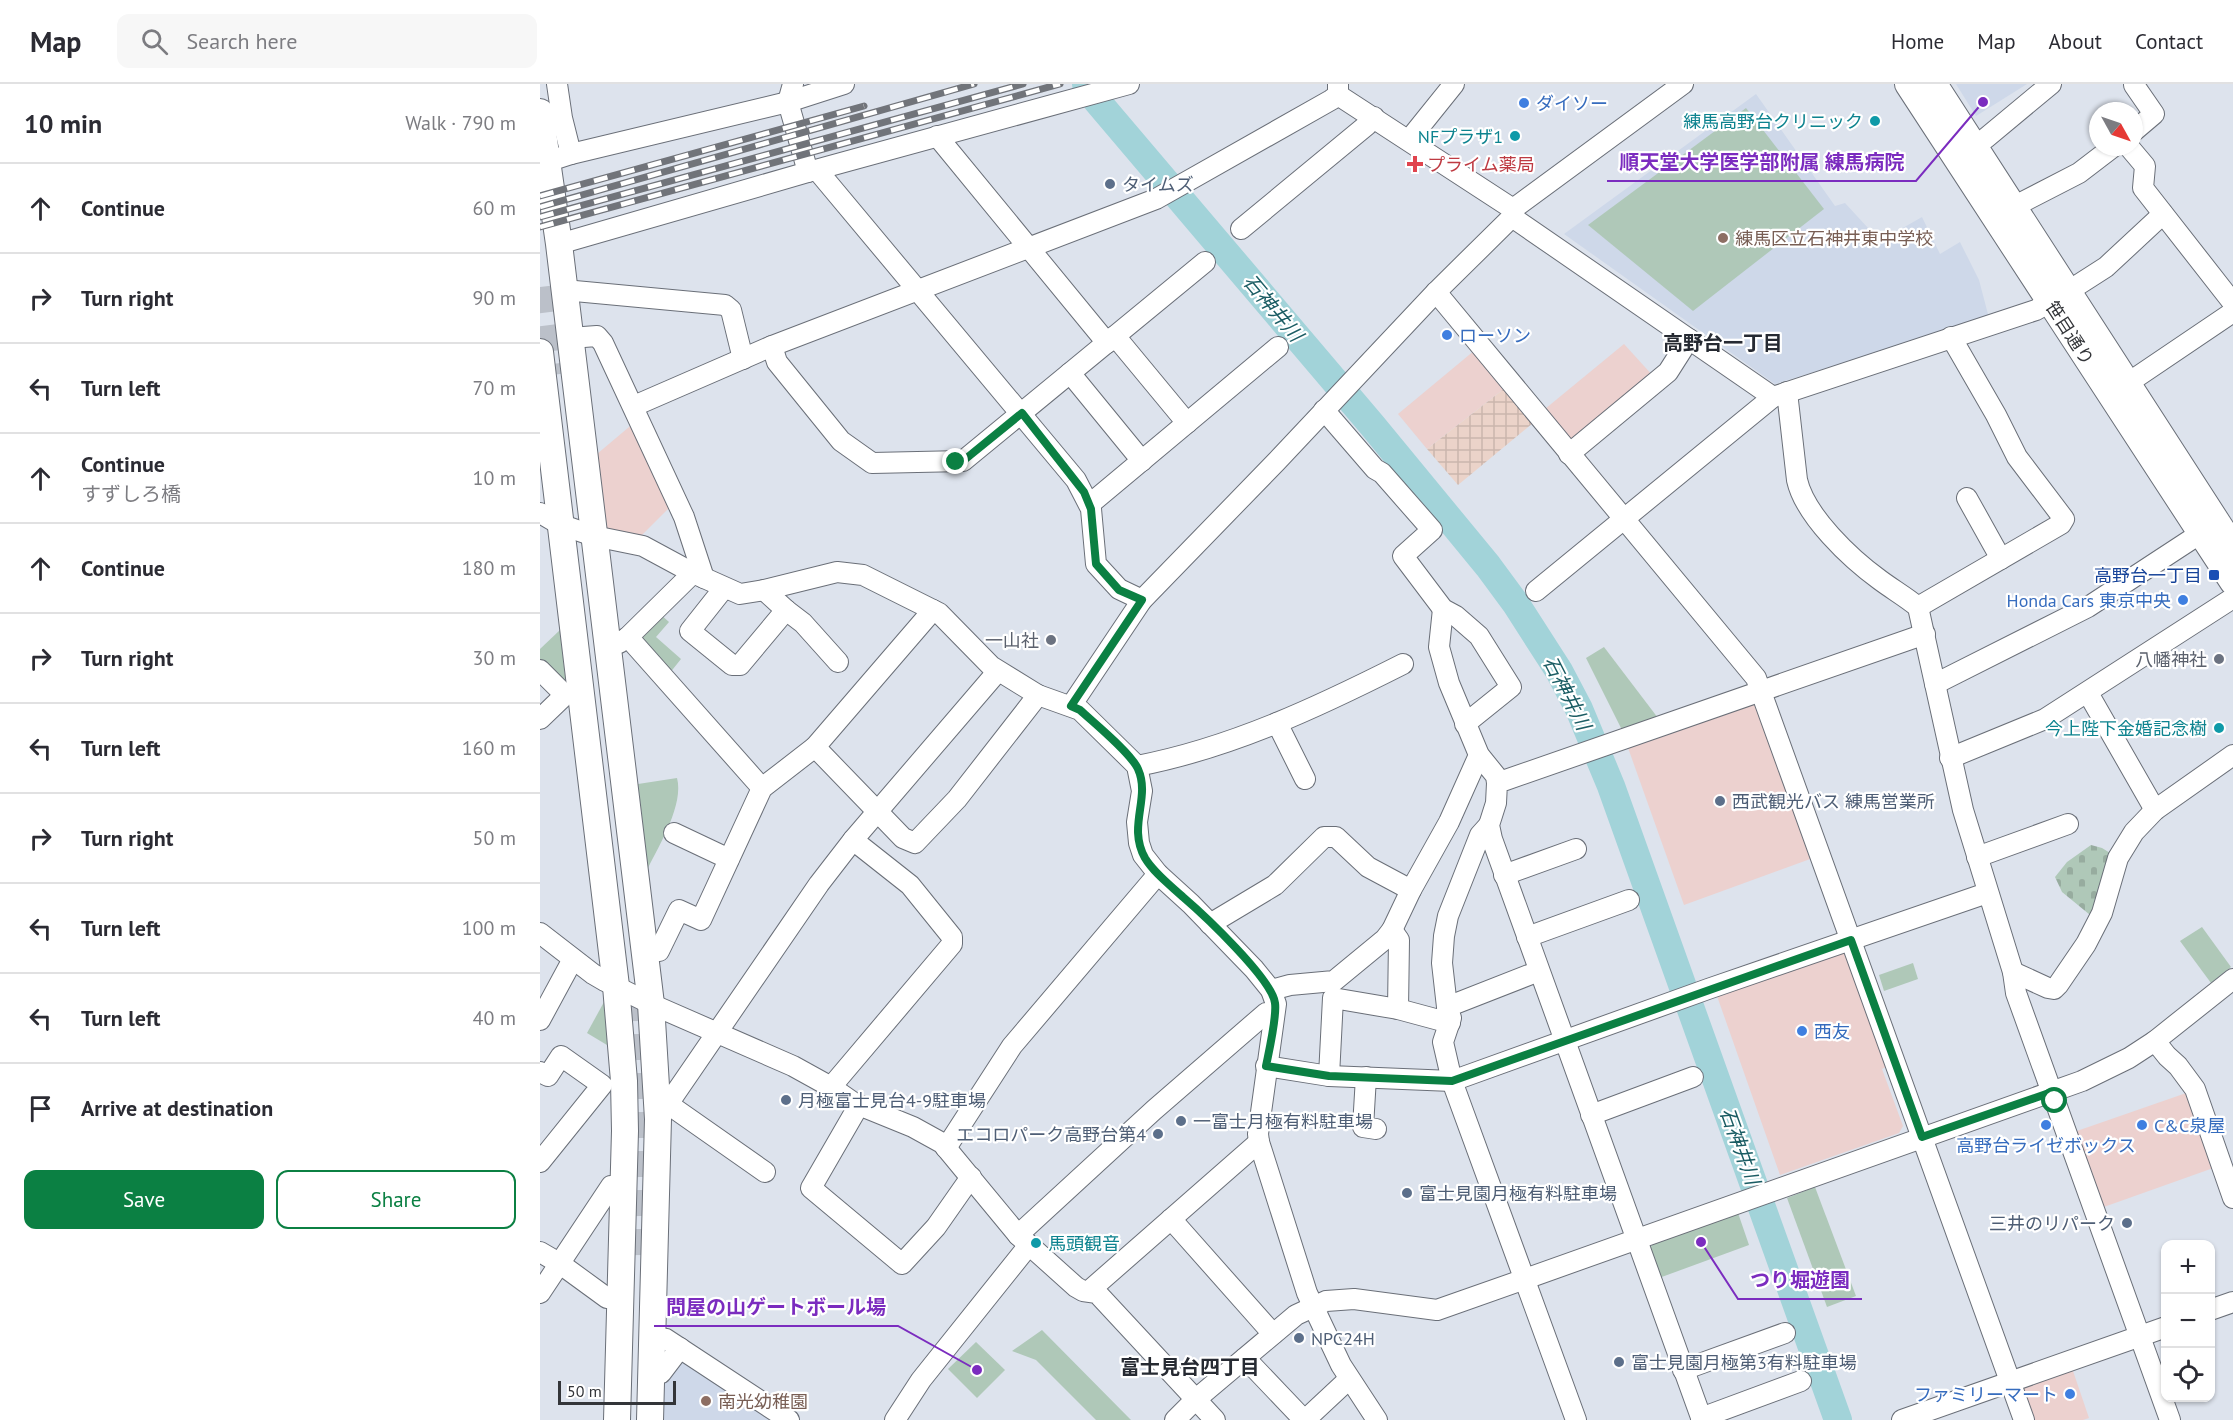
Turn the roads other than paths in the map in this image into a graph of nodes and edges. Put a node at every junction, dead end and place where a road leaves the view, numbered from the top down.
1 (557, 84) edge
2 (844, 84) edge
3 (1454, 84) edge
4 (1683, 84) edge
5 (1908, 84) edge
6 (1934, 84) edge
7 (2135, 84) edge
8 (1123, 86) edge
9 (2049, 86) edge
10 (1338, 90) edge
11 (791, 93) edge
12 (540, 112) edge
13 (1374, 117) junction
14 (2143, 123) edge
15 (937, 136) junction
16 (1409, 140) junction
17 (1964, 152) junction
18 (2101, 156) edge
19 (2137, 156) edge
20 (553, 159) edge
21 (813, 171) junction
22 (2013, 207) junction
23 (1512, 213) junction
24 (2163, 214) junction
25 (1241, 229) dead end
26 (559, 244) junction
27 (1029, 249) junction
28 (1205, 262) dead end
29 (564, 290) junction
30 (919, 290) junction
31 (1436, 292) junction
32 (2058, 297) junction
33 (2233, 303) edge
34 (2233, 312) edge
35 (1951, 337) junction
36 (570, 338) junction
37 (1111, 339) junction
38 (1689, 339) junction
39 (772, 346) junction
40 (1278, 347) dead end
41 (540, 352) tunnel mouth
42 (743, 359) junction
43 (1070, 374) junction
44 (2128, 383) junction
45 (1780, 395) junction
46 (634, 406) junction
47 (1325, 409) junction
48 (1022, 413) junction
49 (1187, 423) junction
50 (1569, 454) junction
51 (1142, 461) junction
52 (1967, 498) dead end
53 (1090, 504) junction
54 (550, 519) edge
55 (1624, 520) junction
56 (2201, 533) junction
57 (594, 536) junction
58 (2233, 547) edge
59 (2001, 559) junction
60 (699, 576) junction
61 (2233, 582) edge
62 (724, 588) junction
63 (764, 590) junction
64 (1536, 591) dead end
65 (2233, 598) edge
66 (1142, 600) junction
67 (1918, 607) junction
68 (1443, 609) junction
69 (786, 610) junction
70 (933, 610) junction
71 (1925, 634) junction
72 (618, 641) junction
73 (838, 662) dead end
74 (1403, 664) dead end
75 (540, 670) edge
76 (998, 671) junction
77 (1935, 684) junction
78 (1761, 692) junction
79 (2088, 693) junction
80 (573, 694) junction
81 (1038, 695) junction
82 (1071, 706) junction
83 (540, 719) edge
84 (1276, 723) junction
85 (1465, 724) junction
86 (815, 747) junction
87 (1479, 755) junction
88 (2233, 755) edge
89 (1950, 758) junction
90 (1137, 766) junction
91 (1305, 779) dead end
92 (1497, 783) junction
93 (762, 788) junction
94 (2156, 810) junction
95 (877, 812) junction
96 (2068, 824) dead end
97 (1489, 825) junction
98 (674, 833) dead end
99 (853, 840) junction
100 (1576, 849) dead end
101 (1977, 857) junction
102 (729, 859) junction
103 (1158, 874) junction
104 (1504, 874) junction
105 (1411, 890) junction
106 (1987, 893) junction
107 (1629, 900) dead end
108 (1210, 924) junction
109 (1392, 930) junction
110 (540, 933) edge
111 (1527, 937) junction
112 (1851, 940) junction
113 (646, 952) junction
114 (573, 959) junction
115 (1539, 971) junction
116 (2013, 972) junction
117 (2233, 980) edge
118 (616, 986) junction
119 (1271, 990) junction
120 (651, 1004) junction
121 (1398, 1009) junction
122 (1274, 1014) junction
123 (1448, 1015) junction
124 (540, 1020) edge
125 (716, 1032) junction
126 (2156, 1041) junction
127 (1564, 1042) junction
128 (1266, 1066) junction
129 (540, 1072) edge
130 (1329, 1076) junction
131 (1366, 1077) junction
132 (1693, 1077) dead end
133 (1452, 1081) junction
134 (831, 1087) junction
135 (2052, 1092) junction
136 (663, 1104) junction
137 (859, 1105) junction
138 (1591, 1115) junction
139 (1376, 1129) dead end
140 (1922, 1137) junction
141 (1259, 1142) junction
142 (2214, 1144) junction
143 (946, 1149) junction
144 (2233, 1159) edge
145 (540, 1162) edge
146 (765, 1172) dead end
147 (971, 1177) junction
148 (624, 1187) junction
149 (2233, 1198) edge
150 (1171, 1219) junction
151 (1636, 1239) junction
152 (1023, 1240) junction
153 (540, 1252) edge
154 (559, 1263) junction
155 (1525, 1279) junction
156 (1089, 1291) junction
157 (540, 1293) edge
158 (621, 1299) junction
159 (2233, 1302) edge
160 (1313, 1306) junction
161 (2215, 1309) edge
162 (2161, 1329) edge
163 (1785, 1333) dead end
164 (1273, 1334) junction
165 (2140, 1336) junction
166 (652, 1338) junction
167 (680, 1348) junction
168 (1245, 1358) junction
169 (1683, 1370) junction
170 (661, 1373) dead end
171 (1349, 1379) junction
172 (1801, 1381) dead end
173 (2010, 1382) junction
174 (1195, 1400) junction
175 (1701, 1419) edge
176 (618, 1420) edge
177 (650, 1420) edge
178 (789, 1420) edge
179 (894, 1420) edge
180 (1175, 1420) edge
181 (1215, 1420) edge
182 (1305, 1420) edge
183 (1377, 1420) edge
184 (1576, 1420) edge
185 (1902, 1420) edge
186 (2024, 1420) edge
187 (2170, 1420) edge

1 - 20 street
2 - 11 street
3 - 16 street
4 - 23 street
5 - 17 main road, 笹目通り
6 - 17 main road, 笹目通り
7 - 14 street
8 - 15 street
9 - 17 street
10 - 13 street
10 - 27 street
11 - 20 street
11 - 21 street
12 - 20 main road
13 - 16 street
13 - 25 street
15 - 21 street
15 - 27 street
16 - 23 street
17 - 22 main road, 笹目通り
17 - 32 main road, 笹目通り
18 - 22 street
19 - 24 street
20 - 26 main road
21 - 26 street
21 - 30 street
22 - 32 main road, 笹目通り
23 - 31 street
23 - 38 street
24 - 32 street
24 - 33 street
26 - 29 main road
27 - 30 street
27 - 37 street
28 - 37 street
29 - 36 main road
29 - 42 street
30 - 39 street
30 - 48 street
31 - 47 street
31 - 50 street
32 - 35 street
32 - 44 main road, 笹目通り
32 - 56 main road, 笹目通り
34 - 44 street
35 - 45 street
35 - 59 street
36 - 46 street
36 - 57 main road
37 - 43 street
37 - 49 street
38 - 45 street
38 - 50 street
39 - 42 street
39 - 48 street
40 - 49 street
41 - 54 main road
42 - 46 street
43 - 48 street
43 - 51 street
44 - 58 main road, 笹目通り
45 - 55 street
45 - 67 street
46 - 60 street
47 - 66 street
47 - 68 street
48 - 53 street
49 - 51 street
50 - 55 street
51 - 53 street
52 - 59 street
53 - 66 street
54 - 57 street
54 - 80 main road
55 - 64 street
55 - 78 street
56 - 61 main road, 笹目通り
56 - 77 street
57 - 60 street
57 - 72 main road
59 - 67 street
60 - 62 street
60 - 72 street
62 - 63 street
62 - 69 street
63 - 69 street
63 - 70 street
65 - 79 street
66 - 82 street
67 - 71 street
68 - 85 street
68 - 85 street
69 - 73 street
70 - 76 street
70 - 86 street
71 - 77 street
71 - 78 street
72 - 93 street
72 - 113 main road
74 - 84 street
75 - 80 street
76 - 81 street
76 - 95 street
77 - 89 street
78 - 92 street
78 - 112 street
79 - 89 street
79 - 94 street
80 - 83 street
80 - 118 main road
81 - 82 street
81 - 95 street
82 - 90 street
84 - 90 street
84 - 91 street
85 - 87 street
86 - 93 street
86 - 95 street
87 - 92 street
87 - 105 street
88 - 94 street
89 - 101 street
90 - 103 street
92 - 97 street
93 - 102 street
94 - 116 street
95 - 99 street
96 - 101 street
97 - 104 street
97 - 123 street
98 - 102 street
99 - 125 street
99 - 134 street
100 - 104 street
101 - 106 street
102 - 113 street
103 - 108 street
103 - 143 street
104 - 111 street
105 - 108 street
105 - 109 street
106 - 112 street
106 - 116 street
107 - 111 street
108 - 119 street
109 - 119 street
109 - 121 street
110 - 114 street
111 - 115 street
112 - 127 street
112 - 140 street
113 - 120 main road
114 - 118 street
114 - 124 street
115 - 123 street
115 - 127 street
116 - 135 street
117 - 126 street
118 - 120 street
118 - 148 main road
119 - 122 street
120 - 125 street
120 - 136 main road
121 - 123 street
121 - 130 street
122 - 128 street
122 - 152 street
123 - 133 street
125 - 134 street
125 - 136 street
126 - 135 street
126 - 142 street
127 - 133 street
127 - 138 street
128 - 130 street
128 - 141 street
129 - 145 street
130 - 131 street
131 - 133 street
131 - 139 street
132 - 138 street
133 - 155 street
134 - 137 street
135 - 140 street
135 - 165 street
136 - 146 street
136 - 166 main road
137 - 143 street
137 - 147 street
138 - 151 street
140 - 151 street
140 - 173 street
141 - 150 street
141 - 160 street
142 - 144 street
142 - 149 street
143 - 147 street
147 - 152 street
148 - 154 street
148 - 158 main road
150 - 156 street
150 - 164 street
151 - 155 street
151 - 169 street
152 - 156 street
152 - 179 street
153 - 154 street
154 - 157 street
154 - 158 street
155 - 160 street
155 - 184 street
156 - 174 street
158 - 176 main road
159 - 161 street
160 - 164 street
160 - 171 street
162 - 165 street
163 - 169 street
164 - 168 street
165 - 173 street
165 - 187 street
166 - 167 street
166 - 177 main road
167 - 170 street
167 - 178 street
168 - 174 street
168 - 182 street
169 - 175 street
171 - 182 street
171 - 183 street
172 - 175 street
173 - 185 street
173 - 186 street
174 - 180 street
174 - 181 street

